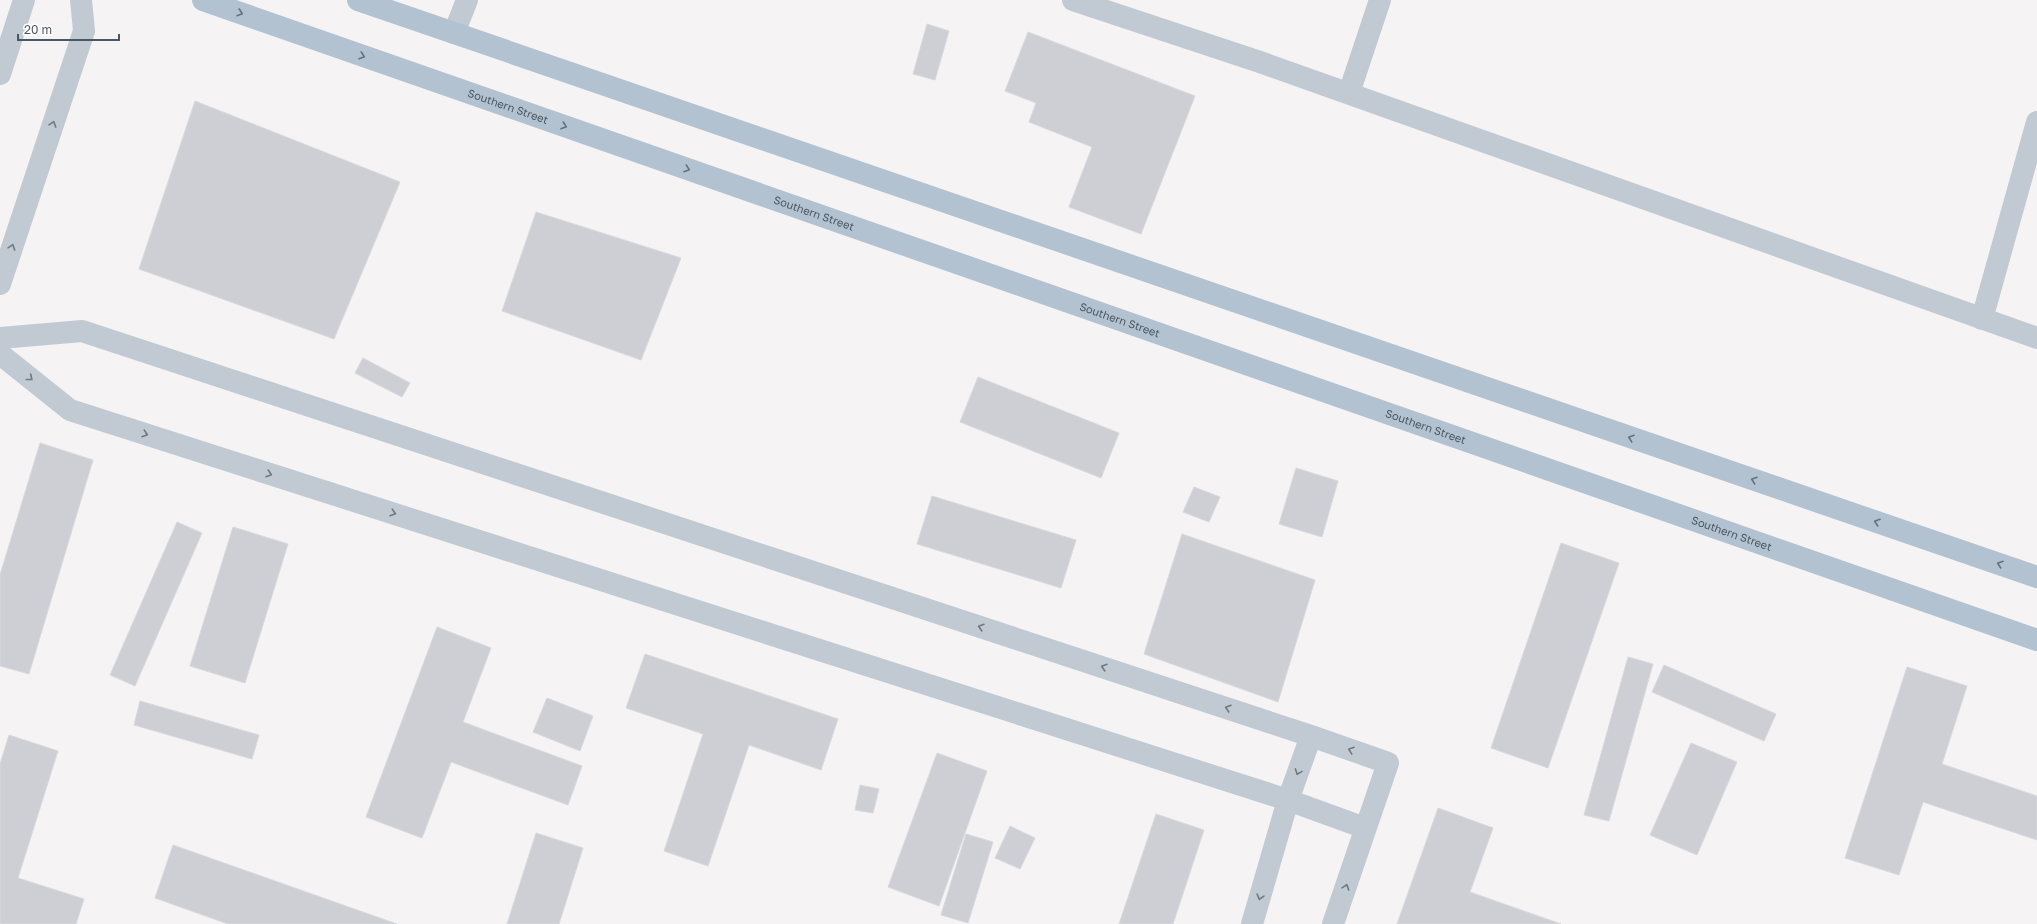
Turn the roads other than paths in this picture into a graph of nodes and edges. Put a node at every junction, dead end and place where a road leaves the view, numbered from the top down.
1 (24, 0) edge
2 (81, 0) edge
3 (203, 0) edge
4 (358, 0) edge
5 (467, 0) edge
6 (1073, 0) edge
7 (1380, 0) edge
8 (454, 33) junction
9 (0, 74) edge
10 (1349, 93) junction
11 (2037, 122) edge
12 (0, 284) edge
13 (1982, 319) junction
14 (0, 338) edge
15 (2037, 338) edge
16 (0, 354) edge
17 (2037, 577) edge
18 (2037, 640) edge
19 (1311, 736) junction
20 (1288, 800) junction
21 (1366, 828) junction
22 (1252, 924) edge
23 (1333, 924) edge

1 - 9 street
12 -> 2 street
3 -> 18 main road, Southern Street
4 - 8 main road
5 - 8 street
6 - 10 street
7 - 10 street
17 -> 8 main road
10 - 13 street
11 - 13 street
13 - 15 street
19 -> 14 street
16 -> 20 street
19 -> 20 street
21 -> 19 street
20 - 21 street
20 -> 22 street
23 -> 21 street

